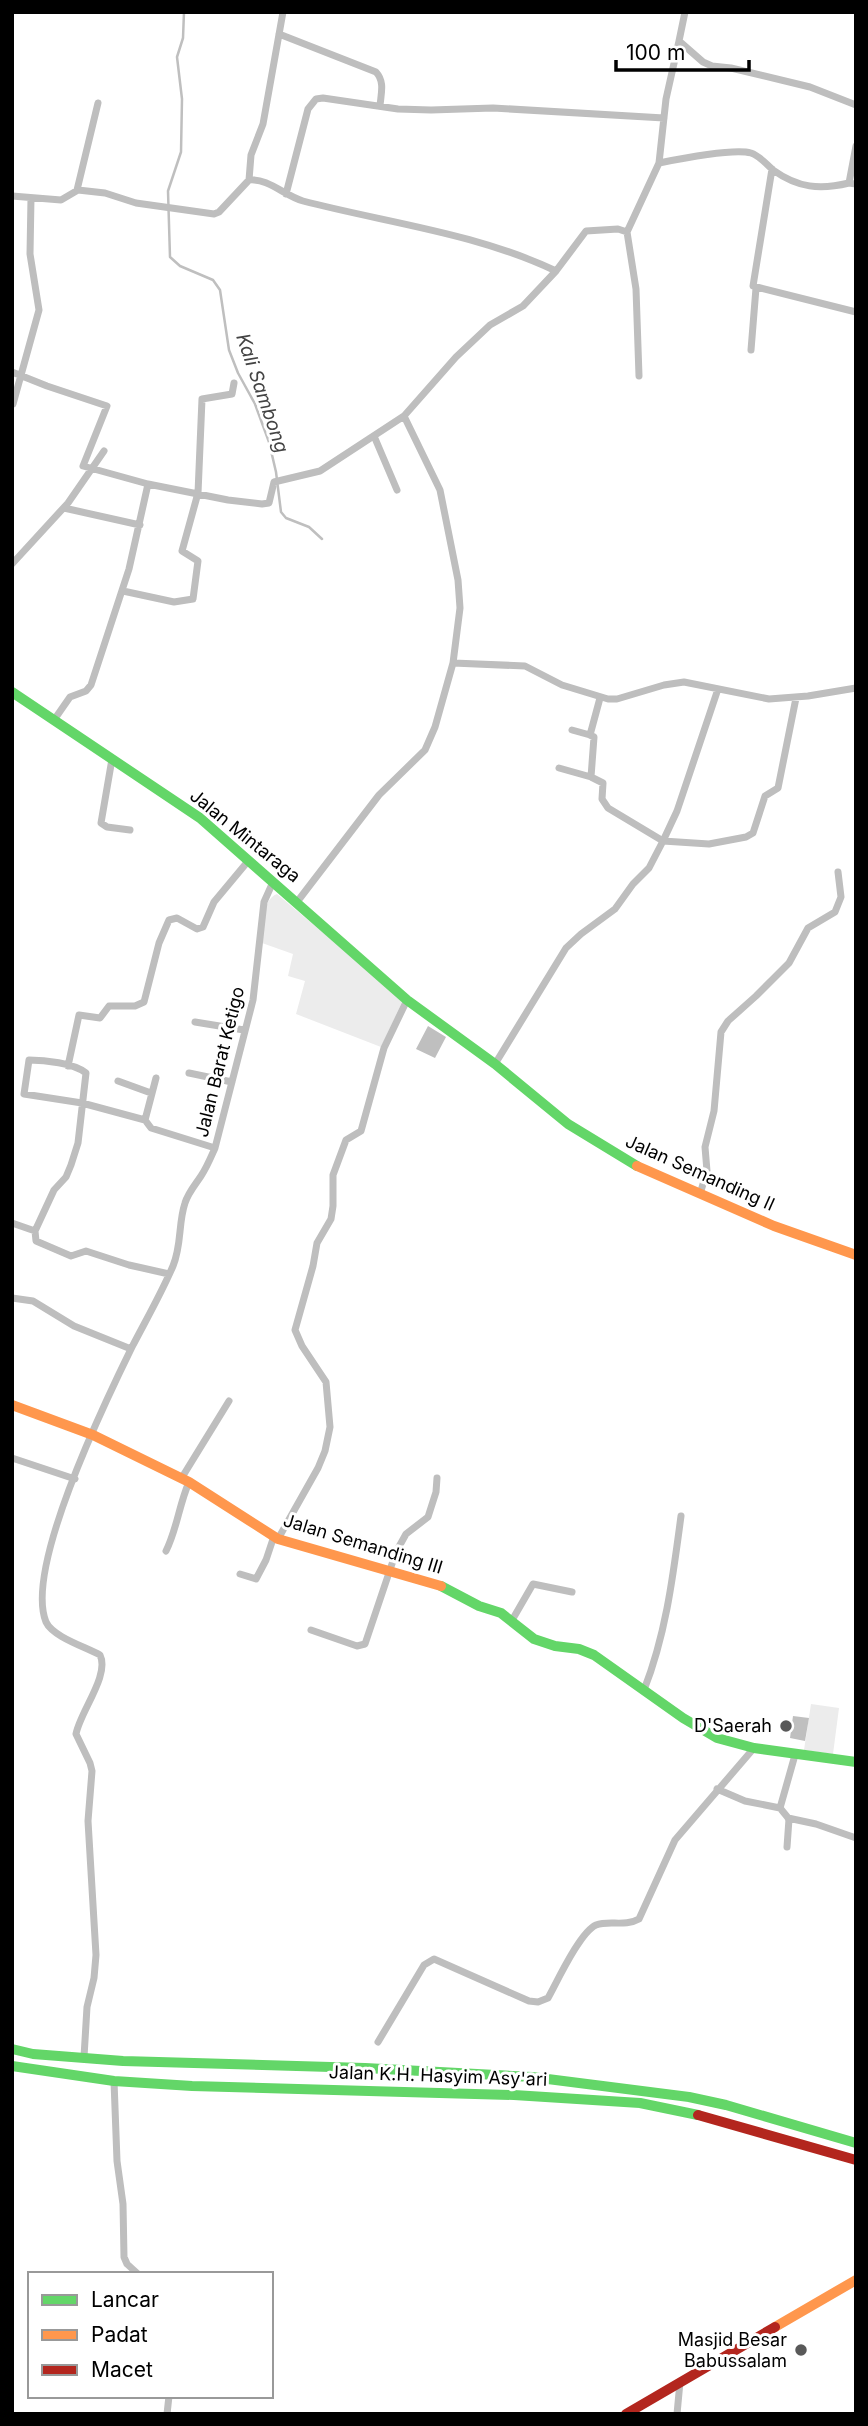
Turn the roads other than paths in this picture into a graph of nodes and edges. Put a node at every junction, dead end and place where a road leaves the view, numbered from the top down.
1 (283, 12) edge
2 (685, 12) edge
3 (279, 34) junction
4 (679, 41) junction
5 (98, 103) dead end
6 (856, 105) edge
7 (380, 106) junction
8 (664, 118) junction
9 (856, 146) edge
10 (659, 163) junction
11 (772, 169) junction
12 (249, 180) junction
13 (853, 184) edge
14 (77, 190) junction
15 (286, 194) junction
16 (12, 196) edge
17 (31, 198) junction
18 (627, 232) junction
19 (556, 271) junction
20 (756, 288) junction
21 (856, 312) edge
22 (751, 350) dead end
23 (12, 372) edge
24 (22, 375) junction
25 (639, 376) dead end
26 (234, 383) dead end
27 (13, 404) edge
28 (404, 416) junction
29 (374, 436) junction
30 (104, 450) dead end
31 (148, 484) junction
32 (397, 490) dead end
33 (198, 493) junction
34 (64, 508) junction
35 (140, 525) junction
36 (12, 564) edge
37 (123, 590) junction
38 (453, 663) junction
39 (856, 688) edge
40 (718, 689) junction
41 (12, 692) edge
42 (600, 698) junction
43 (796, 698) junction
44 (54, 720) junction
45 (572, 730) dead end
46 (590, 735) junction
47 (112, 760) junction
48 (559, 768) dead end
49 (591, 777) junction
50 (130, 830) dead end
51 (663, 841) junction
52 (249, 860) junction
53 (838, 872) dead end
54 (273, 882) junction
55 (297, 902) junction
56 (407, 1000) junction
57 (195, 1022) dead end
58 (244, 1030) junction
59 (495, 1064) junction
60 (68, 1066) junction
61 (189, 1073) dead end
62 (156, 1078) dead end
63 (118, 1080) dead end
64 (232, 1082) junction
65 (151, 1093) junction
66 (82, 1103) junction
67 (145, 1120) junction
68 (215, 1148) junction
69 (700, 1194) junction
70 (12, 1223) edge
71 (35, 1231) junction
72 (856, 1255) edge
73 (169, 1274) junction
74 (12, 1298) edge
75 (131, 1349) junction
76 (229, 1401) dead end
77 (12, 1405) edge
78 (93, 1435) junction
79 (12, 1458) edge
80 (437, 1478) dead end
81 (75, 1479) junction
82 (185, 1481) junction
83 (681, 1516) dead end
84 (276, 1537) junction
85 (166, 1550) dead end
86 (392, 1570) junction
87 (240, 1574) dead end
88 (572, 1592) dead end
89 (511, 1622) junction
90 (311, 1630) dead end
91 (644, 1690) junction
92 (754, 1748) junction
93 (795, 1755) junction
94 (856, 1762) edge
95 (717, 1789) junction
96 (780, 1808) junction
97 (788, 1818) junction
98 (856, 1838) edge
99 (787, 1847) dead end
100 (378, 2042) dead end
101 (12, 2049) edge
102 (84, 2058) junction
103 (122, 2060) junction
104 (12, 2066) edge
105 (244, 2066) junction
106 (114, 2081) junction
107 (209, 2087) junction
108 (347, 2091) junction
109 (856, 2143) edge
110 (856, 2160) edge
111 (136, 2272) edge
112 (856, 2280) edge
113 (680, 2382) junction
114 (626, 2414) edge
115 (677, 2414) edge

1 - 3 street
2 - 4 street
3 - 7 street
3 - 12 street
4 - 6 street
4 - 8 street
5 - 14 street
7 - 8 street
7 - 15 street
8 - 10 street
9 - 13 street
10 - 11 street
10 - 18 street
11 - 13 street
11 - 20 street
12 - 14 street
12 - 15 street
14 - 17 street
15 - 19 street
16 - 17 street
17 - 24 street
18 - 19 street
18 - 25 street
19 - 28 street
20 - 21 street
20 - 22 street
23 - 24 street
24 - 27 street
24 - 31 street
26 - 33 street
28 - 29 street
28 - 38 street
29 - 32 street
29 - 33 street
30 - 34 street
31 - 33 street
31 - 35 street
33 - 37 street
34 - 35 street
34 - 36 street
35 - 37 street
37 - 44 street
38 - 42 street
38 - 55 street
39 - 43 street
40 - 42 street
40 - 43 street
40 - 51 street
41 - 44 main road, Jalan Mintaraga
42 - 46 street
43 - 51 street
44 - 47 main road, Jalan Mintaraga
45 - 46 street
46 - 49 street
47 - 50 street
47 - 52 main road, Jalan Mintaraga
48 - 49 street
49 - 51 street
51 - 59 street
52 - 54 main road, Jalan Mintaraga
52 - 60 street
53 - 69 street
54 - 55 main road, Jalan Mintaraga
54 - 58 street, Jalan Barat Ketigo
55 - 56 main road, Jalan Mintaraga
56 - 59 main road, Jalan Semanding II
56 - 84 street
57 - 58 street
58 - 64 street, Jalan Barat Ketigo
59 - 69 main road, Jalan Semanding II
60 - 66 street
60 - 66 street
61 - 64 street
62 - 65 street
63 - 65 street
64 - 68 street, Jalan Barat Ketigo
65 - 67 street
66 - 67 street
66 - 71 street
67 - 68 street
68 - 73 street, Jalan Barat Ketigo
69 - 72 main road, Jalan Semanding II
70 - 71 street
71 - 73 street
73 - 75 street, Jalan Barat Ketigo
74 - 75 street
75 - 78 street, Jalan Barat Ketigo
76 - 82 street
77 - 78 main road, Jalan Semanding III
78 - 81 street, Jalan Barat Ketigo
78 - 82 main road, Jalan Semanding III
79 - 81 street
80 - 86 street
81 - 102 street, Jalan Barat Ketigo
82 - 84 main road, Jalan Semanding III
82 - 85 street
83 - 91 street
84 - 86 main road, Jalan Semanding III
84 - 87 street
86 - 89 main road, Jalan Semanding III
86 - 90 street
88 - 89 street
89 - 91 main road, Jalan Semanding III
91 - 92 main road, Jalan Semanding III
92 - 93 main road, Jalan Semanding III
92 - 95 street
93 - 94 main road, Jalan Semanding III
93 - 96 street
95 - 96 street
95 - 100 street
96 - 97 street
97 - 98 street
97 - 99 street
101 - 102 main road, Jalan K.H. Hasyim Asy'ari
102 - 103 main road, Jalan K.H. Hasyim Asy'ari
103 - 105 main road, Jalan K.H. Hasyim Asy'ari
103 - 107 main road
104 - 106 main road, Jalan K.H. Hasyim Asy'ari
105 - 108 main road
105 - 109 main road, Jalan K.H. Hasyim Asy'ari
106 - 107 main road, Jalan K.H. Hasyim Asy'ari
106 - 111 street
107 - 108 main road, Jalan K.H. Hasyim Asy'ari
108 - 110 main road, Jalan K.H. Hasyim Asy'ari
112 - 113 main road
113 - 114 main road
113 - 115 street

